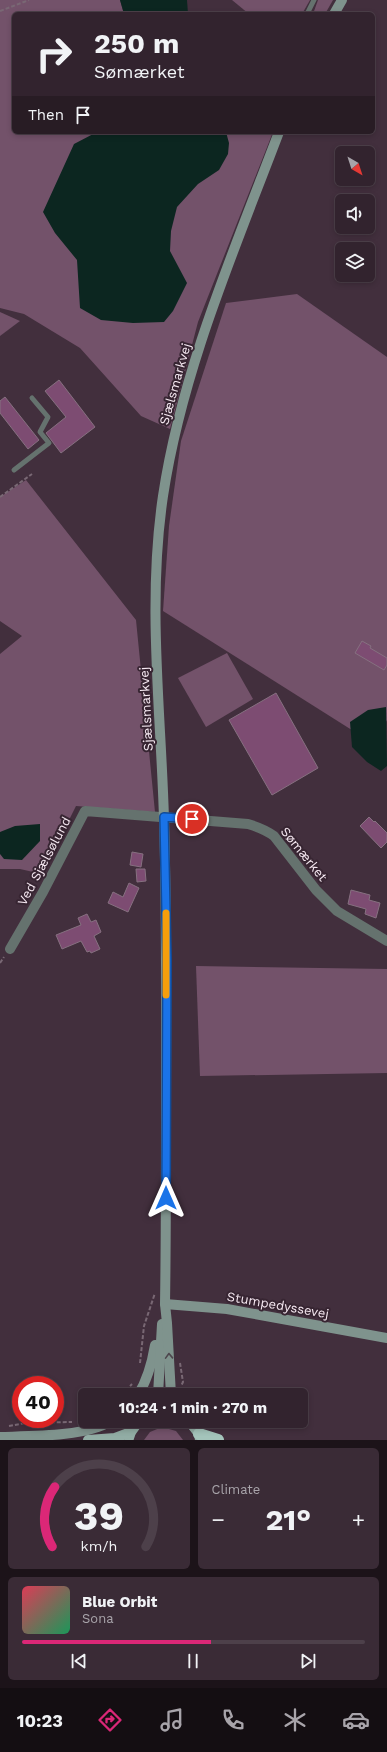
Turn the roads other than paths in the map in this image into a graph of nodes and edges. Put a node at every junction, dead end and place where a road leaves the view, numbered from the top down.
1 (314, 0) edge
2 (342, 0) edge
3 (308, 12) edge
4 (335, 12) edge
5 (278, 134) edge
6 (32, 398) dead end
7 (14, 470) dead end
8 (164, 817) junction
9 (387, 941) edge
10 (10, 949) dead end
11 (165, 1304) junction
12 (162, 1315) junction
13 (387, 1338) edge
14 (143, 1388) edge
15 (158, 1388) edge
16 (171, 1388) edge
17 (97, 1428) edge
18 (194, 1428) edge
19 (130, 1436) edge
20 (0, 1437) edge
21 (199, 1437) edge
22 (88, 1440) edge
23 (218, 1440) edge

1 - 3 lane
2 - 4 street
5 - 8 street, Sjælsmarkvej
6 - 7 lane
8 - 9 street, Sømærket
8 - 10 street, Ved Sjælsølund
8 - 11 street, Sjælsmarkvej
11 - 12 street, Sjælsmarkvej
11 - 13 street, Stumpedyssevej
16 -> 11 street, Sjælsmarkvej
12 - 14 street, Sjælsmarkvej
12 - 15 street, Sjælsmarkvej
17 - 20 street
18 - 21 main road
19 - 22 main road
21 - 23 highway

